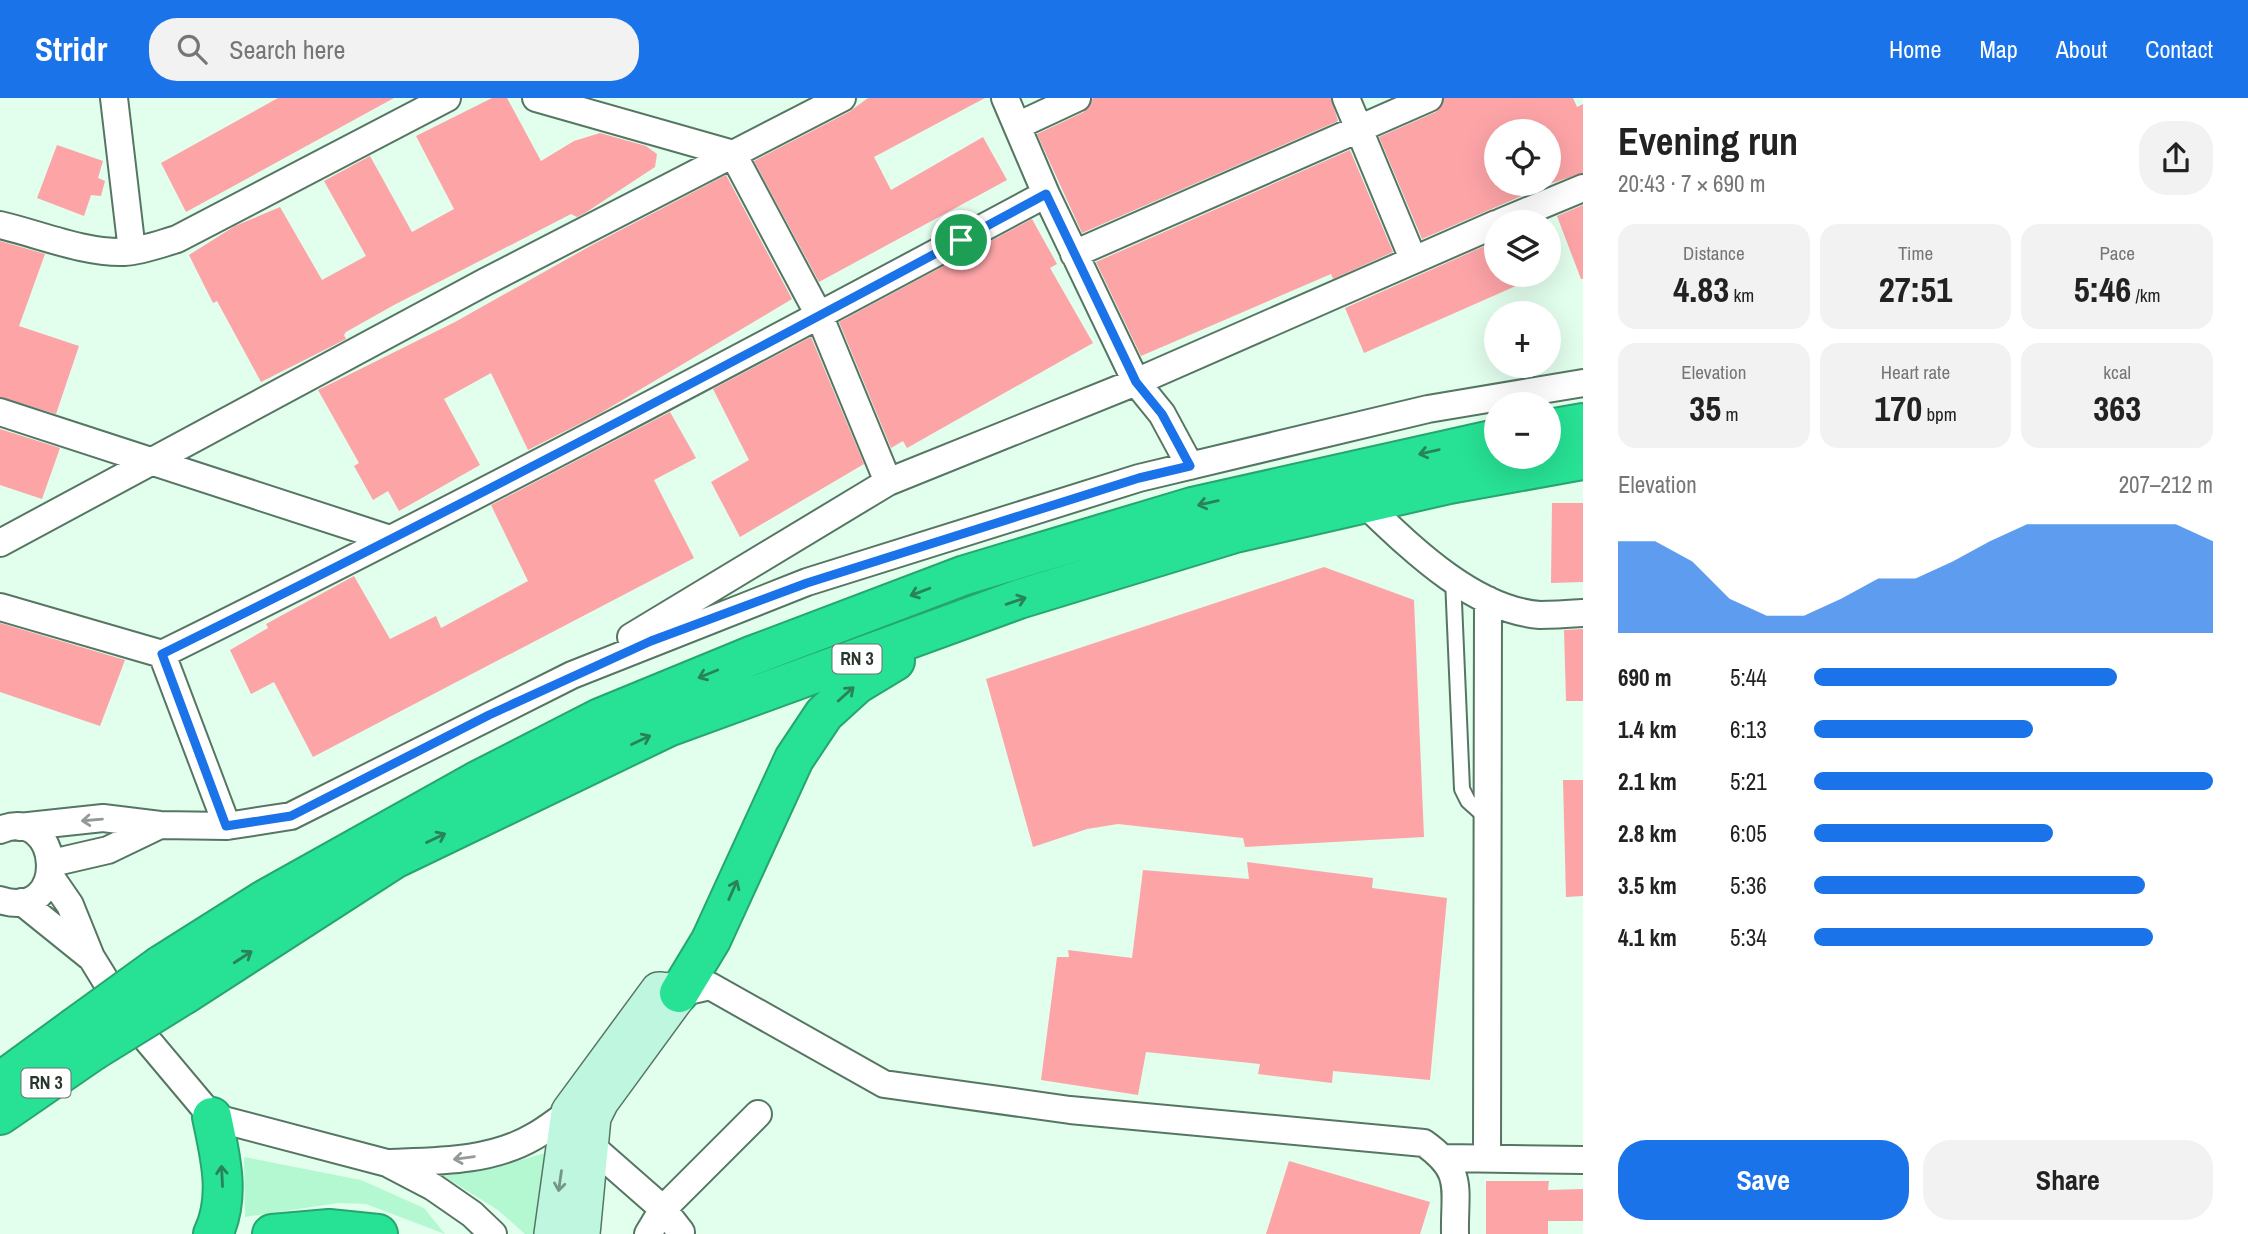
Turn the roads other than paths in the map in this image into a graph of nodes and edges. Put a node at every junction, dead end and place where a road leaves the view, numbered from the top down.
1 (114, 98) edge
2 (447, 98) edge
3 (536, 98) edge
4 (842, 98) edge
5 (1004, 98) edge
6 (1077, 98) edge
7 (1346, 98) edge
8 (1429, 98) edge
9 (1017, 125) junction
10 (1360, 128) junction
11 (733, 154) junction
12 (1583, 188) edge
13 (1046, 194) junction
14 (1530, 210) edge
15 (0, 225) edge
16 (1484, 229) edge
17 (132, 251) junction
18 (1074, 254) junction
19 (1413, 259) junction
20 (820, 317) junction
21 (1136, 382) junction
22 (1583, 383) edge
23 (0, 412) edge
24 (1583, 423) edge
25 (1561, 427) edge
26 (1484, 442) edge
27 (1583, 460) edge
28 (157, 461) junction
29 (1190, 466) junction
30 (888, 482) junction
31 (1364, 504) junction
32 (390, 539) junction
33 (0, 543) edge
34 (1453, 578) junction
35 (1488, 600) junction
36 (0, 607) edge
37 (1583, 613) edge
38 (962, 621) junction
39 (162, 654) junction
40 (572, 675) junction
41 (1488, 818) junction
42 (160, 825) junction
43 (226, 826) junction
44 (10, 828) edge
45 (51, 870) junction
46 (11, 901) edge
47 (90, 957) junction
48 (694, 990) junction
49 (83, 1040) junction
50 (0, 1082) edge
51 (758, 1114) dead end
52 (0, 1115) edge
53 (212, 1117) junction
54 (575, 1131) junction
55 (1446, 1158) junction
56 (1487, 1158) junction
57 (1583, 1160) edge
58 (387, 1163) junction
59 (663, 1209) junction
60 (681, 1233) edge
61 (213, 1234) edge
62 (272, 1234) edge
63 (378, 1234) edge
64 (493, 1234) edge
65 (553, 1234) edge
66 (581, 1234) edge
67 (648, 1234) edge
68 (1455, 1234) edge

1 - 17 street
2 - 17 street
3 - 11 street
4 - 11 street
5 - 9 street
6 - 9 street
7 - 10 street
8 - 10 street
9 - 13 street
10 - 18 street
10 - 19 street
11 - 20 street
11 - 28 street
12 - 14 street
13 - 18 street
13 - 20 street
15 - 17 street
16 - 19 street
18 - 21 street
19 - 21 street
20 - 30 street
20 - 32 street
21 - 29 street
21 - 30 street
22 - 29 street
23 - 28 street
24 - 25 highway
26 -> 49 highway, RN 3, bridge
27 - 31 highway, RN 3
28 - 32 street
28 - 33 street
29 - 40 street
30 - 40 street
31 - 34 street
38 -> 31 highway, RN 3
32 - 39 street
34 - 35 street
34 - 41 lane
35 - 37 street
35 - 41 street
36 - 39 street
48 -> 38 highway
49 -> 38 highway, RN 3, bridge
39 - 43 street
40 - 43 street
41 - 56 street
42 - 43 street
42 -> 44 street
42 - 45 street
44 - 45 street
45 - 46 street
45 - 47 street
46 - 47 street
47 - 53 street
48 - 54 main road
48 - 55 street
49 - 50 highway, RN 3
49 - 52 highway, RN 3
51 - 59 street
53 - 58 street
61 -> 53 highway
54 -> 58 street
54 - 59 street
54 -> 65 main road
54 - 66 main road
55 - 56 street
55 - 68 street
56 - 57 street
58 - 64 street
59 - 60 street
59 - 67 street
62 - 63 highway

